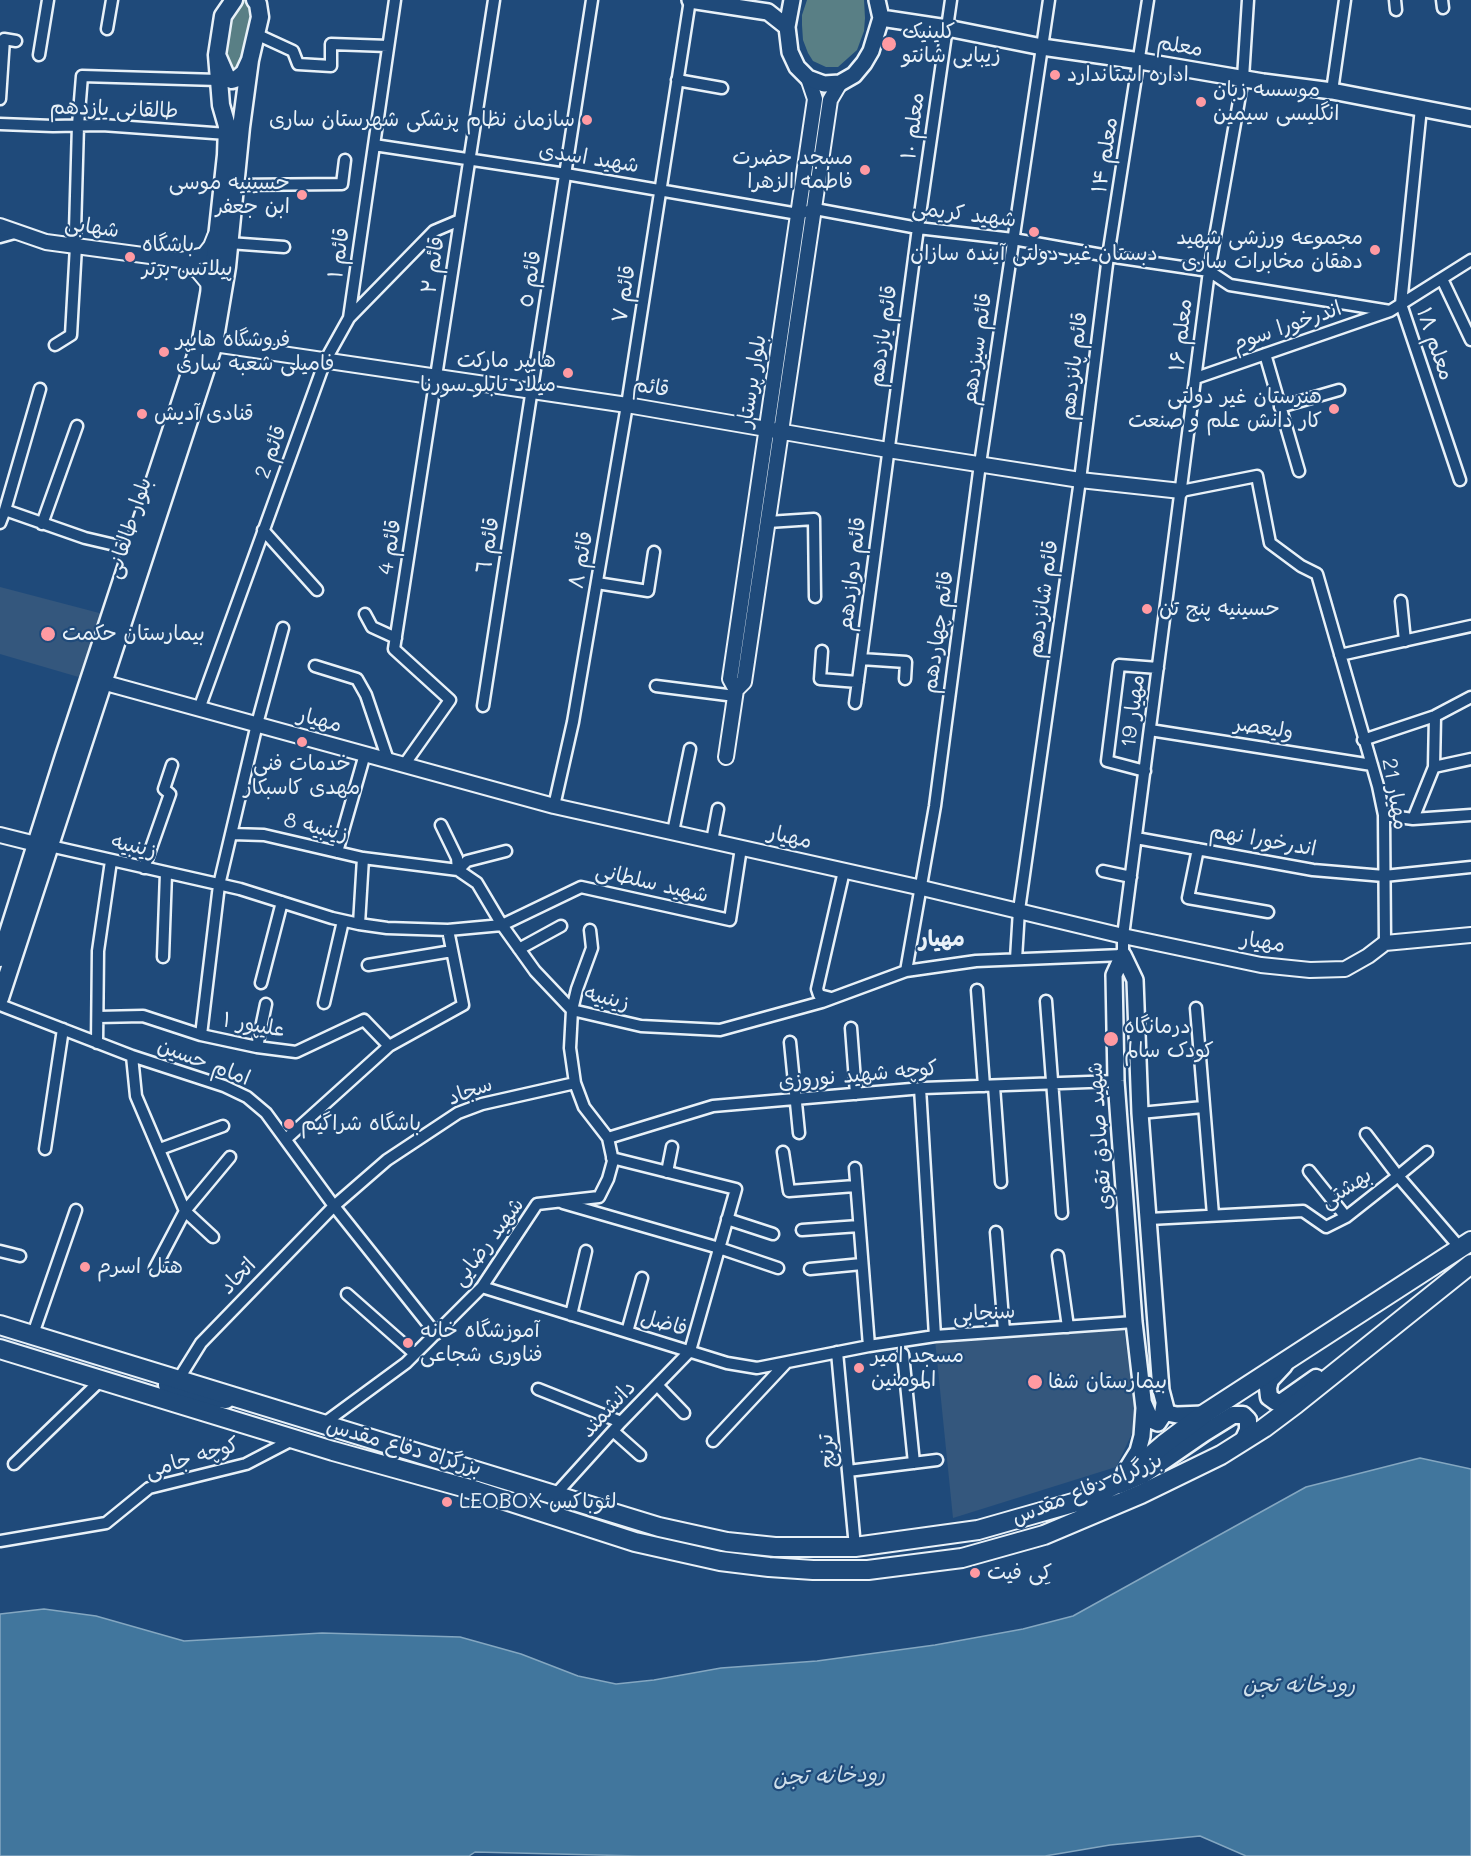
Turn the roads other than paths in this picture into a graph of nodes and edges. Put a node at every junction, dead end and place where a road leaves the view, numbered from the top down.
1 (48, 0) edge
2 (112, 0) edge
3 (255, 0) edge
4 (267, 0) edge
5 (395, 0) edge
6 (494, 0) edge
7 (592, 0) edge
8 (690, 0) edge
9 (741, 0) edge
10 (784, 0) edge
11 (792, 0) edge
12 (877, 0) edge
13 (951, 0) edge
14 (1049, 0) edge
15 (1148, 0) edge
16 (1248, 0) edge
17 (1345, 0) edge
18 (232, 2) edge
19 (260, 17) junction
20 (881, 18) junction
21 (787, 27) junction
22 (947, 28) junction
23 (107, 29) dead end
24 (256, 34) junction
25 (16, 41) dead end
26 (388, 46) junction
27 (1041, 47) junction
28 (39, 55) dead end
29 (217, 55) junction
30 (250, 60) junction
31 (1140, 61) junction
32 (808, 78) junction
33 (1243, 78) junction
34 (218, 80) junction
35 (677, 80) junction
36 (840, 83) junction
37 (722, 88) dead end
38 (1332, 90) junction
39 (0, 99) edge
40 (244, 107) junction
41 (1421, 108) junction
42 (224, 116) junction
43 (1471, 118) edge
44 (0, 124) edge
45 (78, 125) junction
46 (226, 134) junction
47 (374, 145) junction
48 (468, 159) junction
49 (345, 160) dead end
50 (566, 174) junction
51 (235, 185) junction
52 (660, 189) junction
53 (815, 209) junction
54 (798, 214) junction
55 (460, 220) junction
56 (0, 226) edge
57 (218, 228) junction
58 (918, 228) junction
59 (18, 232) junction
60 (0, 237) edge
61 (1013, 239) junction
62 (229, 243) junction
63 (76, 246) junction
64 (284, 247) dead end
65 (1108, 256) junction
66 (180, 260) junction
67 (1471, 260) edge
68 (1209, 271) junction
69 (1442, 279) junction
70 (210, 297) junction
71 (1401, 304) junction
72 (1390, 311) junction
73 (349, 318) junction
74 (1471, 340) edge
75 (214, 344) junction
76 (55, 345) dead end
77 (1265, 354) junction
78 (325, 361) junction
79 (435, 376) junction
80 (1196, 378) junction
81 (40, 388) dead end
82 (532, 390) junction
83 (1339, 390) dead end
84 (627, 405) junction
85 (1280, 407) junction
86 (77, 426) dead end
87 (766, 428) junction
88 (782, 431) junction
89 (888, 450) junction
90 (980, 464) junction
91 (1299, 471) dead end
92 (1080, 480) junction
93 (1460, 480) dead end
94 (1181, 491) junction
95 (5, 510) junction
96 (768, 522) junction
97 (0, 523) edge
98 (42, 524) junction
99 (263, 530) junction
100 (132, 549) junction
101 (654, 552) dead end
102 (597, 583) junction
103 (317, 590) dead end
104 (815, 597) dead end
105 (1401, 601) dead end
106 (365, 614) dead end
107 (1471, 626) edge
108 (283, 628) dead end
109 (396, 638) junction
110 (1405, 641) junction
111 (822, 651) dead end
112 (1340, 655) junction
113 (861, 660) junction
114 (315, 666) dead end
115 (1158, 668) junction
116 (905, 679) dead end
117 (102, 682) junction
118 (858, 682) junction
119 (656, 686) dead end
120 (735, 693) junction
121 (1471, 698) edge
122 (855, 703) dead end
123 (483, 706) dead end
124 (199, 709) junction
125 (1435, 716) junction
126 (256, 724) junction
127 (1150, 730) junction
128 (78, 735) junction
129 (1363, 740) junction
130 (690, 749) dead end
131 (365, 754) junction
132 (726, 757) dead end
133 (1471, 759) edge
134 (388, 760) junction
135 (172, 765) dead end
136 (404, 765) junction
137 (1372, 765) junction
138 (1434, 767) junction
139 (1145, 771) junction
140 (554, 806) junction
141 (718, 809) dead end
142 (1383, 815) junction
143 (1471, 815) edge
144 (1413, 819) junction
145 (441, 825) dead end
146 (673, 832) junction
147 (232, 834) junction
148 (0, 835) edge
149 (1136, 838) junction
150 (712, 841) junction
151 (43, 845) junction
152 (741, 848) junction
153 (1198, 849) junction
154 (506, 851) dead end
155 (337, 852) junction
156 (363, 858) junction
157 (111, 861) junction
158 (1471, 867) edge
159 (144, 868) junction
160 (458, 870) junction
161 (844, 871) junction
162 (1103, 871) dead end
163 (166, 873) junction
164 (1384, 876) junction
165 (1131, 877) junction
166 (219, 885) junction
167 (922, 888) junction
168 (282, 902) junction
169 (1018, 910) junction
170 (1268, 912) dead end
171 (343, 921) junction
172 (359, 924) junction
173 (502, 925) junction
174 (561, 926) dead end
175 (448, 930) junction
176 (590, 930) dead end
177 (1471, 935) edge
178 (1123, 936) junction
179 (1385, 943) junction
180 (519, 949) junction
181 (452, 951) junction
182 (1123, 955) junction
183 (162, 957) dead end
184 (0, 958) edge
185 (1016, 959) junction
186 (368, 965) dead end
187 (906, 971) junction
188 (261, 983) dead end
189 (977, 990) dead end
190 (0, 998) edge
191 (834, 998) junction
192 (1046, 1001) dead end
193 (324, 1003) dead end
194 (266, 1004) dead end
195 (0, 1005) edge
196 (1196, 1008) dead end
197 (572, 1010) junction
198 (98, 1017) junction
199 (851, 1028) dead end
200 (63, 1029) junction
201 (201, 1035) junction
202 (790, 1042) dead end
203 (97, 1043) junction
204 (389, 1046) junction
205 (257, 1047) junction
206 (132, 1056) junction
207 (1116, 1081) junction
208 (575, 1083) junction
209 (1052, 1084) junction
210 (989, 1086) junction
211 (920, 1088) junction
212 (856, 1094) junction
213 (796, 1099) junction
214 (1203, 1107) junction
215 (1140, 1113) junction
216 (223, 1125) dead end
217 (799, 1133) dead end
218 (1366, 1134) dead end
219 (608, 1138) junction
220 (286, 1139) junction
221 (672, 1147) dead end
222 (45, 1149) dead end
223 (160, 1149) junction
224 (783, 1152) dead end
225 (1427, 1152) dead end
226 (230, 1157) dead end
227 (612, 1158) junction
228 (855, 1168) dead end
229 (1309, 1171) dead end
230 (667, 1172) junction
231 (1398, 1176) junction
232 (1001, 1182) dead end
233 (855, 1186) junction
234 (557, 1202) junction
235 (334, 1206) junction
236 (76, 1210) dead end
237 (185, 1211) junction
238 (1062, 1213) dead end
239 (1213, 1215) junction
240 (1346, 1217) junction
241 (727, 1219) junction
242 (1149, 1219) junction
243 (859, 1226) junction
244 (802, 1230) dead end
245 (996, 1232) dead end
246 (773, 1234) dead end
247 (213, 1237) dead end
248 (1466, 1245) edge
249 (718, 1248) junction
250 (0, 1251) edge
251 (586, 1251) dead end
252 (20, 1256) dead end
253 (1058, 1256) dead end
254 (862, 1264) junction
255 (1471, 1264) edge
256 (155, 1268) dead end
257 (778, 1268) dead end
258 (810, 1269) dead end
259 (642, 1278) dead end
260 (482, 1287) junction
261 (347, 1294) dead end
262 (571, 1315) junction
263 (1398, 1321) junction
264 (1134, 1322) junction
265 (2, 1326) edge
266 (1068, 1327) junction
267 (1004, 1331) junction
268 (627, 1332) junction
269 (33, 1334) junction
270 (436, 1334) junction
271 (935, 1336) junction
272 (869, 1346) junction
273 (0, 1349) edge
274 (690, 1351) junction
275 (837, 1352) junction
276 (416, 1354) junction
277 (903, 1354) dead end
278 (1289, 1360) junction
279 (786, 1363) junction
280 (101, 1380) junction
281 (173, 1382) junction
282 (657, 1385) junction
283 (538, 1389) dead end
284 (1143, 1401) junction
285 (1164, 1404) junction
286 (684, 1413) dead end
287 (1204, 1414) junction
288 (323, 1424) junction
289 (617, 1426) junction
290 (294, 1439) junction
291 (1244, 1439) junction
292 (712, 1441) dead end
293 (640, 1455) dead end
294 (937, 1460) dead end
295 (914, 1463) junction
296 (14, 1464) dead end
297 (848, 1471) junction
298 (1117, 1484) junction
299 (555, 1495) junction
300 (1087, 1499) junction
301 (0, 1541) edge
302 (855, 1547) junction

1 - 28 street
2 - 23 street
3 - 19 main road
4 - 19 main road
5 - 26 street, قائم ١
6 - 48 street, قائم ٣
7 - 50 street, قائم ٥
8 - 21 main road
8 - 35 street, قائم ٧
9 - 10 main road
11 - 21 main road
12 - 20 main road
13 - 22 street, معلم ١٠
14 - 27 street, قائم سیزدهم
15 - 31 street, معلم ۱۴
16 - 33 street, معلم ۱۶
17 - 38 street
18 - 29 main road, بلوار طالقانی
19 - 24 main road, بلوار طالقانی
20 - 22 main road, معلم
20 - 36 main road
21 - 32 main road
22 - 27 main road, معلم
22 - 58 street, معلم ١٠
24 - 26 street
24 - 30 main road, بلوار طالقانی
25 - 39 street
26 - 47 street, قائم ١
27 - 31 main road, معلم
27 - 61 street, قائم سیزدهم
29 - 30 main road
29 - 34 main road, بلوار طالقانی
30 - 40 main road, بلوار طالقانی
31 - 33 main road, معلم
31 - 65 street, معلم ۱۴
32 - 36 main road
32 - 54 street, بلوار پرستار
33 - 38 main road, معلم
33 - 68 street, معلم ۱۶
34 - 42 main road, بلوار طالقانی
34 - 45 street
35 - 37 street
35 - 52 street, قائم ٧
36 - 53 street, بلوار پرستار
38 - 41 main road, معلم
40 - 42 main road
40 - 51 main road, بلوار طالقانی
41 - 43 main road, معلم
41 - 71 street, معلم ۱۸
42 - 46 main road, بلوار طالقانی
44 - 45 street, طالقانی یازدهم
45 - 46 street, طالقانی یازدهم
45 - 63 street
46 - 57 main road, بلوار طالقانی
47 - 48 street, شهید اسدی
47 - 73 street, قائم ١
48 - 50 street, شهید اسدی
48 - 55 street, قائم ٣
49 - 51 street
50 - 52 street, شهید اسدی
50 - 82 street, قائم ٥
51 - 62 main road, بلوار طالقانی
52 - 54 street, شهید اسدی
52 - 84 street, قائم ٧
53 - 54 street
53 - 58 street, شهید کریمی
53 - 88 street, بلوار پرستار
54 - 87 street, بلوار پرستار
55 - 73 street
55 - 79 street, قائم ٣
56 - 59 street, شهابی
57 - 66 street
57 - 70 main road, بلوار طالقانی
58 - 61 street, شهید کریمی
58 - 89 street, قائم یازدهم
59 - 60 street
59 - 63 street, شهابی
61 - 65 street, شهید کریمی
61 - 90 street, قائم سیزدهم
62 - 64 street
62 - 75 main road, بلوار طالقانی
63 - 66 street, شهابی
63 - 76 street
65 - 68 street, شهید کریمی
65 - 92 street, قائم پانزدهم
66 - 70 street
67 - 69 street, اندرخورا سوم
68 - 72 street
68 - 80 street, معلم ۱۶
69 - 71 street, اندرخورا سوم
69 - 74 street
70 - 100 main road, بلوار طالقانی
71 - 72 street, اندرخورا سوم
71 - 93 street, معلم ۱۸
72 - 77 street, اندرخورا سوم
73 - 78 street, قائم ١
75 - 78 street, قائم
75 - 117 main road, بلوار طالقانی
77 - 80 street, اندرخورا سوم
77 - 85 street
78 - 79 street, قائم
78 - 99 street, قائم 2
79 - 82 street, قائم
79 - 109 street, قائم 4
80 - 94 street, معلم ۱۶
81 - 95 street
82 - 84 street, قائم
82 - 123 street, قائم ٦
83 - 85 street
84 - 87 street, قائم
84 - 102 street, قائم ٨
85 - 91 street
86 - 98 street
87 - 88 street, قائم
87 - 120 street, بلوار پرستار
88 - 89 street, قائم
88 - 96 street, بلوار پرستار
89 - 90 street, قائم
89 - 113 street, قائم دوازدهم
90 - 92 street, قائم
90 - 167 street, قائم چهاردهم
92 - 94 street, قائم
92 - 169 street, قائم شانزدهم
94 - 112 street, مهیار 21
94 - 115 street, مهیار 19
95 - 97 street
95 - 98 street
96 - 104 street
96 - 120 street, بلوار پرستار
98 - 100 street
99 - 103 street
99 - 124 street, قائم 2
100 - 128 main road, بلوار طالقانی
101 - 102 street
102 - 140 street, قائم ٨
105 - 110 street
106 - 109 street
107 - 110 street
108 - 126 street
109 - 136 street
110 - 112 street
111 - 118 street
112 - 129 street, مهیار 21
113 - 116 street
113 - 118 street, قائم دوازدهم
114 - 134 street
115 - 127 street, مهیار 19
115 - 139 street
117 - 124 street, مهیار
117 - 128 main road, بلوار طالقانی
118 - 122 street, قائم دوازدهم
119 - 120 street
120 - 132 street, بلوار پرستار
121 - 125 street
124 - 126 street, مهیار
125 - 129 street
125 - 138 street
126 - 131 street, مهیار
126 - 147 street
127 - 137 street, ولیعصر
127 - 139 street, مهیار 19
128 - 151 main road, بلوار طالقانی
129 - 137 street, مهیار 21
130 - 146 street
131 - 134 street, مهیار
131 - 155 street
133 - 138 street
134 - 136 street, مهیار
135 - 159 street
136 - 140 street, مهیار
137 - 142 street, مهیار 21
138 - 144 street
139 - 149 street, مهیار 19
140 - 146 street, مهیار
141 - 150 street
142 - 144 street
142 - 164 street, مهیار 21
143 - 144 street
145 - 160 street
146 - 150 street, مهیار
147 - 155 street, زینبیه 8
147 - 166 street
148 - 151 street
149 - 153 street, اندرخورا نهم
149 - 165 street, مهیار 19
150 - 152 street, مهیار
151 - 157 street, زینبیه
151 - 184 main road, بلوار طالقانی
151 - 190 main road, بلوار طالقانی
152 - 161 street, مهیار
152 - 173 street, شهید سلطانی
153 - 164 street, اندرخورا نهم
153 - 170 street
154 - 160 street
155 - 156 street, زینبیه 8
156 - 160 street
156 - 172 street, زینبیه 8
157 - 159 street, زینبیه
157 - 198 street
158 - 164 street, اندرخورا نهم
159 - 163 street, زینبیه
160 - 173 street
161 - 167 street, مهیار
161 - 191 street
162 - 165 street
163 - 166 street, زینبیه
163 - 183 street
164 - 179 street, مهیار 21
165 - 178 street, مهیار 19
166 - 168 street, زینبیه
166 - 201 street
167 - 169 street, مهیار
167 - 187 street, قائم چهاردهم
168 - 171 street, زینبیه
168 - 188 street
169 - 178 street, مهیار
169 - 185 street, قائم شانزدهم
171 - 172 street, زینبیه
171 - 193 street
172 - 175 street, زینبیه
173 - 175 street, زینبیه
173 - 180 street, زینبیه
174 - 180 street
175 - 181 street
176 - 197 street, شهید رضایی
177 - 179 street, مهیار
178 - 179 street, مهیار
178 - 182 street, مهیار 19
180 - 197 street, زینبیه
181 - 186 street
181 - 204 street
182 - 185 street, زینبیه
182 - 207 main road, شهید صادق تقوی
182 - 215 main road, شهید صادق تقوی
185 - 187 street, زینبیه
187 - 191 street, زینبیه
189 - 210 street
191 - 197 street, زینبیه
192 - 209 street
194 - 205 street
195 - 200 street, امام حسین
196 - 214 street
197 - 208 street, شهید رضایی
198 - 201 street, علیپور ۱
198 - 203 street
199 - 212 street
200 - 203 street, امام حسین
200 - 222 street
201 - 205 street, علیپور ۱
202 - 213 street
203 - 206 street, امام حسین
204 - 205 street, علیپور ۱
204 - 220 street
206 - 220 street, امام حسین
206 - 223 street
207 - 209 street, کوچه شهید نوروزی
207 - 264 main road, شهید صادق تقوی
208 - 219 street, شهید رضایی
208 - 235 street, سجاد
209 - 210 street, کوچه شهید نوروزی
209 - 238 street
210 - 211 street, کوچه شهید نوروزی
210 - 232 street
211 - 212 street, کوچه شهید نوروزی
211 - 271 street
212 - 213 street, کوچه شهید نوروزی
213 - 217 street
213 - 219 street, کوچه شهید نوروزی
214 - 215 street
214 - 239 street
215 - 242 main road, شهید صادق تقوی
216 - 223 street
218 - 231 street
219 - 227 street, شهید رضایی
220 - 235 street, امام حسین
221 - 230 street
223 - 237 street
224 - 233 street
225 - 231 street
226 - 237 street
227 - 230 street
227 - 234 street, شهید رضایی
228 - 233 street
229 - 240 street
230 - 241 street
231 - 240 street, بهشتی
231 - 248 street, بهشتی
233 - 243 street
234 - 249 street
234 - 260 street, شهید رضایی
235 - 270 street, امام حسین
235 - 281 street, اتحاد
236 - 269 street
237 - 247 street
237 - 256 street
239 - 240 street, بهشتی
239 - 242 street, بهشتی
241 - 246 street
241 - 249 street
242 - 285 main road, شهید صادق تقوی
243 - 244 street
243 - 254 street
245 - 267 street
248 - 278 highway, بزرگراه دفاع مقدس
249 - 257 street
249 - 274 street
250 - 252 street
251 - 262 street
253 - 266 street
254 - 258 street
254 - 272 street
255 - 263 highway, بزرگراه دفاع مقدس
259 - 268 street
260 - 262 street, فاضل
260 - 270 street, شهید رضایی
261 - 276 street
262 - 268 street, فاضل
263 - 278 main road
263 - 291 highway, بزرگراه دفاع مقدس
264 - 266 street, سنجابی
264 - 284 main road, شهید صادق تقوی
265 - 269 highway, بزرگراه دفاع مقدس
266 - 267 street, سنجابی
267 - 271 street, سنجابی
268 - 274 street, فاضل
269 - 281 highway, بزرگراه دفاع مقدس
270 - 276 street, شهید رضایی
271 - 272 street, سنجابی
272 - 275 street, سنجابی
273 - 280 highway, بزرگراه دفاع مقدس
274 - 279 street, فاضل
274 - 282 street, دانشمند
275 - 279 street, فاضل
275 - 297 street, ترنج
276 - 288 street, شهید رضایی
277 - 295 street
278 - 287 highway, بزرگراه دفاع مقدس
279 - 292 street
280 - 290 highway, بزرگراه دفاع مقدس
280 - 296 street
281 - 288 highway, بزرگراه دفاع مقدس
282 - 286 street
282 - 289 street, دانشمند
283 - 289 street
284 - 285 main road
284 - 298 main road, شهید صادق تقوی
285 - 287 main road
287 - 298 highway, بزرگراه دفاع مقدس
288 - 299 highway, بزرگراه دفاع مقدس
289 - 293 street
289 - 299 street, دانشمند
290 - 291 highway, بزرگراه دفاع مقدس
290 - 301 street, کوچه جامی
291 - 300 main road
294 - 295 street
295 - 297 street
297 - 302 street, ترنج
298 - 300 highway, بزرگراه دفاع مقدس
299 - 302 highway, بزرگراه دفاع مقدس
300 - 302 highway, بزرگراه دفاع مقدس

